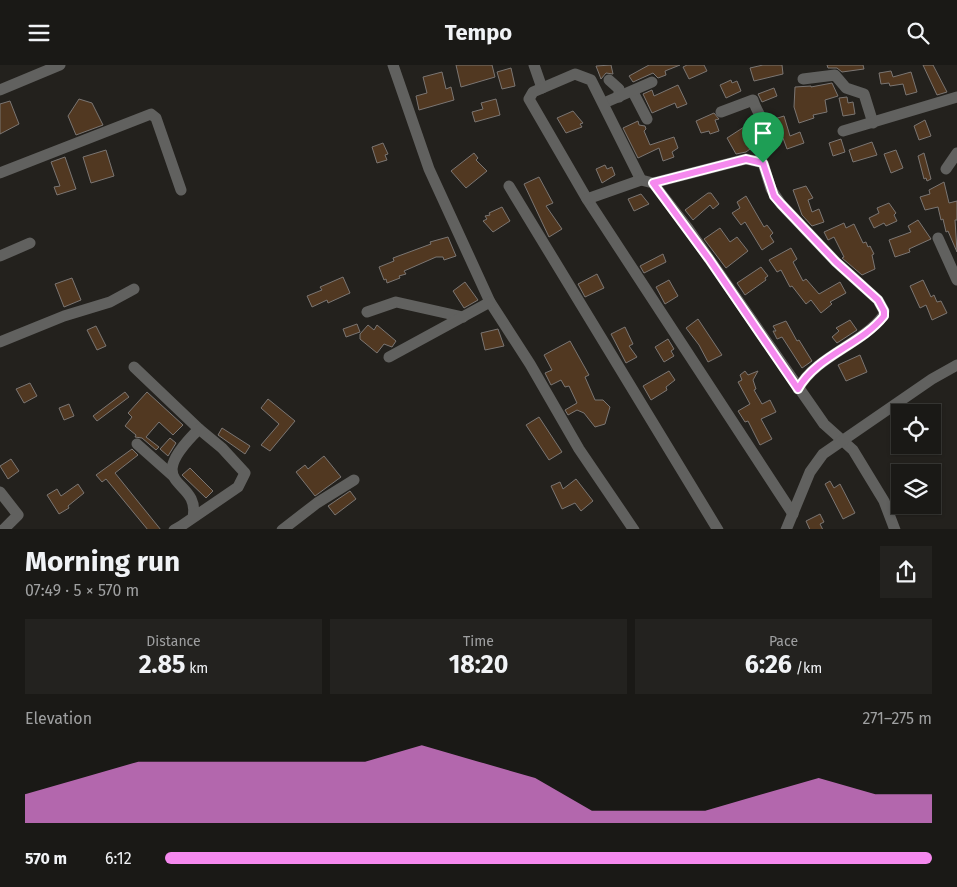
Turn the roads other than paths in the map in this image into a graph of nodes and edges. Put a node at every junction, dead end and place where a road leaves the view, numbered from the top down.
1 (60, 65) edge
2 (393, 65) edge
3 (534, 65) edge
4 (803, 79) dead end
5 (609, 80) dead end
6 (652, 82) dead end
7 (542, 88) junction
8 (0, 90) edge
9 (633, 92) junction
10 (619, 97) junction
11 (957, 97) edge
12 (604, 103) junction
13 (721, 112) dead end
14 (647, 119) dead end
15 (873, 123) junction
16 (843, 131) dead end
17 (957, 153) edge
18 (758, 160) junction
19 (946, 169) dead end
20 (0, 173) edge
21 (647, 182) junction
22 (509, 186) dead end
23 (181, 190) dead end
24 (587, 199) junction
25 (938, 238) dead end
26 (30, 243) dead end
27 (0, 256) edge
28 (957, 280) edge
29 (134, 289) dead end
30 (490, 302) junction
31 (367, 312) dead end
32 (463, 317) junction
33 (0, 342) edge
34 (389, 357) dead end
35 (957, 365) edge
36 (134, 367) dead end
37 (798, 389) junction
38 (199, 429) junction
39 (842, 440) junction
40 (137, 444) dead end
41 (173, 476) junction
42 (354, 480) dead end
43 (0, 492) edge
44 (793, 514) junction
45 (193, 517) junction
46 (3, 529) edge
47 (174, 529) edge
48 (282, 529) edge
49 (634, 529) edge
50 (718, 529) edge
51 (786, 529) edge
52 (895, 529) edge

1 - 8 street
2 - 30 street
3 - 7 street
4 - 15 street
5 - 10 street
6 - 9 street
7 - 12 street
7 - 24 street
9 - 10 street
9 - 14 street
10 - 12 street
11 - 15 street
12 - 21 street
13 - 18 street
15 - 16 street
17 - 19 street
18 - 21 street
18 - 37 street
20 - 23 street
21 - 24 street
21 - 37 street
22 - 50 street
24 - 44 street
25 - 28 street
26 - 27 street
29 - 33 street
30 - 32 street
30 - 49 street
31 - 32 street
32 - 34 street
35 - 39 street
36 - 38 street
37 - 39 street
38 - 41 street
38 - 45 street
39 - 44 street
39 - 52 street
40 - 41 street
41 - 45 street
42 - 48 street
43 - 46 street
44 - 51 street
45 - 47 street

